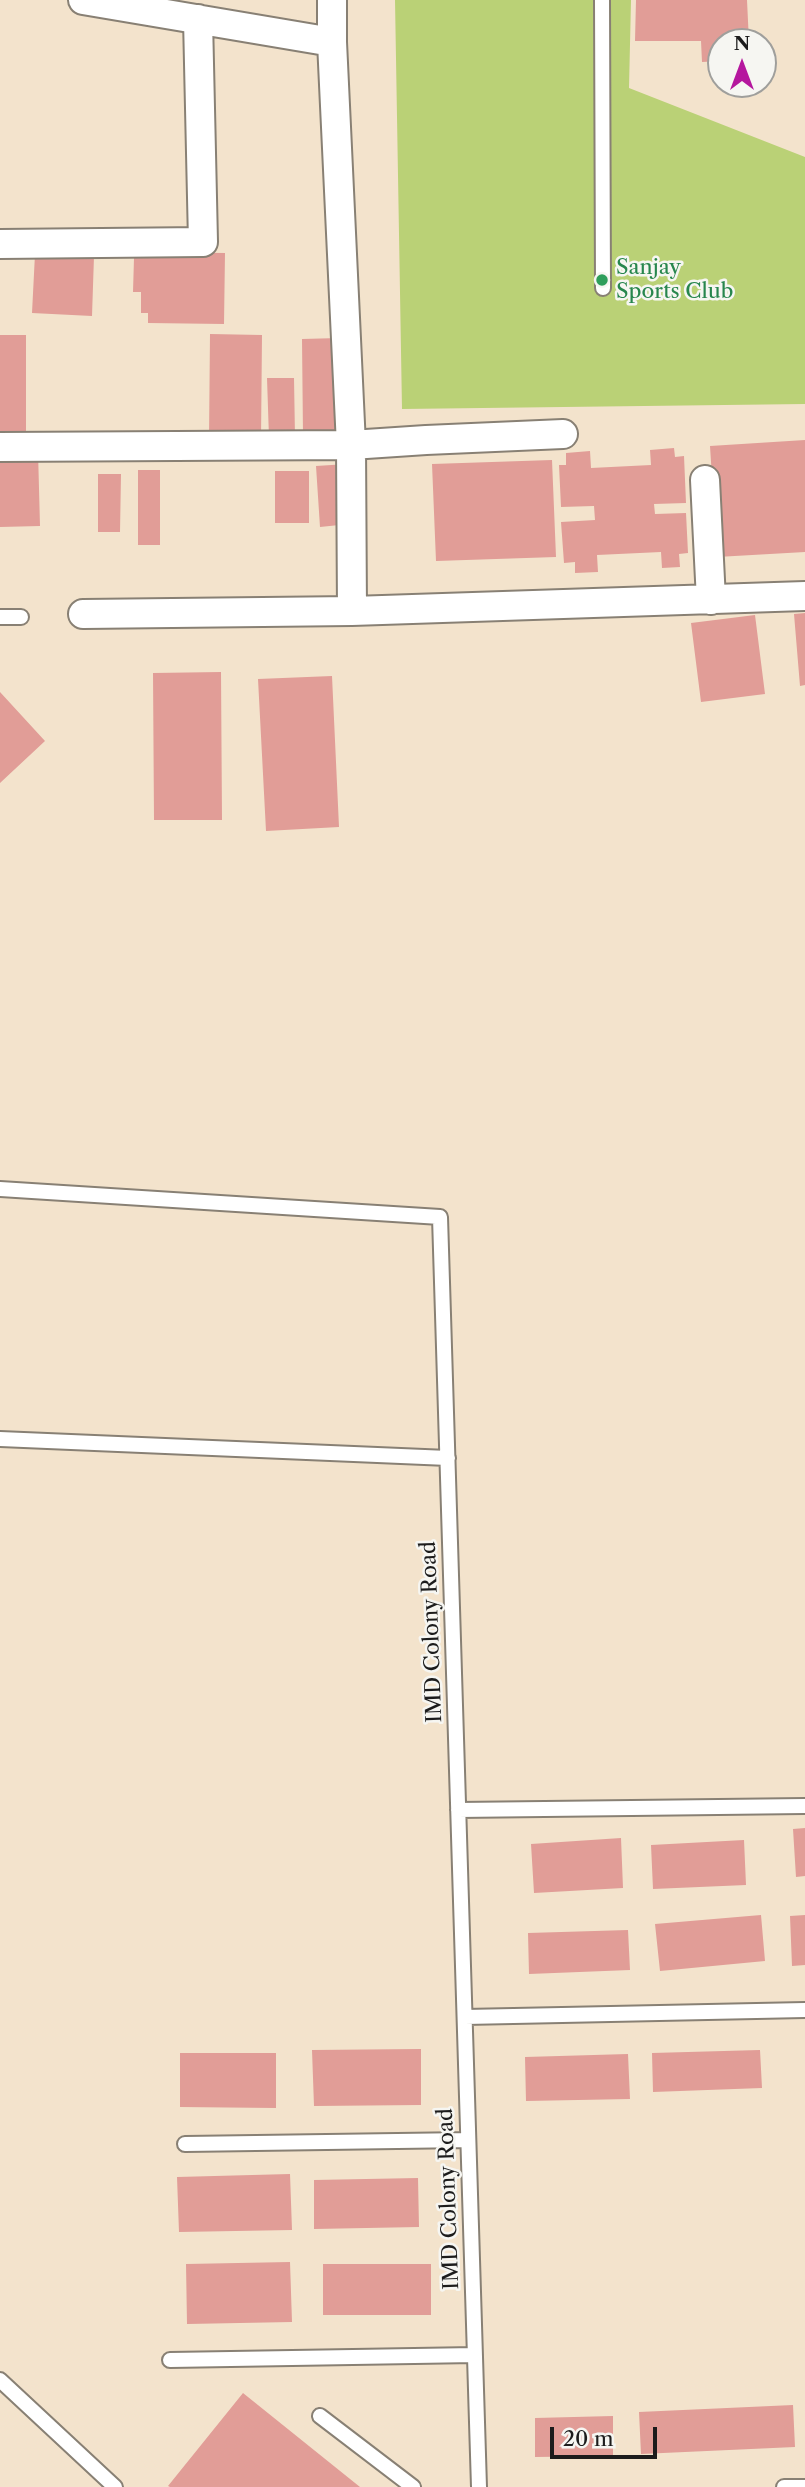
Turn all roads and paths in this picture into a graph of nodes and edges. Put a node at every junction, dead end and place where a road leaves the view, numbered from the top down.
1 (83, 0) edge
2 (332, 0) edge
3 (602, 0) edge
4 (198, 19) junction
5 (332, 41) junction
6 (0, 244) edge
7 (603, 288) dead end
8 (563, 434) dead end
9 (351, 445) junction
10 (0, 447) edge
11 (705, 480) dead end
12 (805, 596) edge
13 (711, 600) junction
14 (352, 611) junction
15 (83, 614) dead end
16 (0, 617) edge
17 (21, 617) dead end
18 (0, 1189) edge
19 (0, 1439) edge
20 (448, 1458) junction
21 (805, 1806) edge
22 (458, 1810) junction
23 (805, 2010) edge
24 (464, 2017) junction
25 (468, 2140) junction
26 (185, 2144) dead end
27 (475, 2355) junction
28 (170, 2360) dead end
29 (0, 2380) edge
30 (320, 2416) dead end
31 (115, 2487) edge
32 (413, 2487) edge
33 (479, 2487) edge
34 (784, 2487) edge
35 (805, 2487) edge

1 - 4 street
2 - 5 street
3 - 7 lane
4 - 5 street
4 - 6 street
5 - 9 street
8 - 9 street
9 - 10 street
9 - 14 street
11 - 13 street
12 - 13 street
13 - 14 street
14 - 15 street
16 - 17 lane
18 - 20 lane, IMD Colony Road
19 - 20 lane
20 - 22 lane, IMD Colony Road
21 - 22 lane
22 - 24 lane, IMD Colony Road
23 - 24 lane
24 - 25 lane, IMD Colony Road
25 - 26 lane
25 - 27 lane, IMD Colony Road
27 - 28 lane
27 - 33 lane, IMD Colony Road
29 - 31 lane
30 - 32 lane
34 - 35 lane

